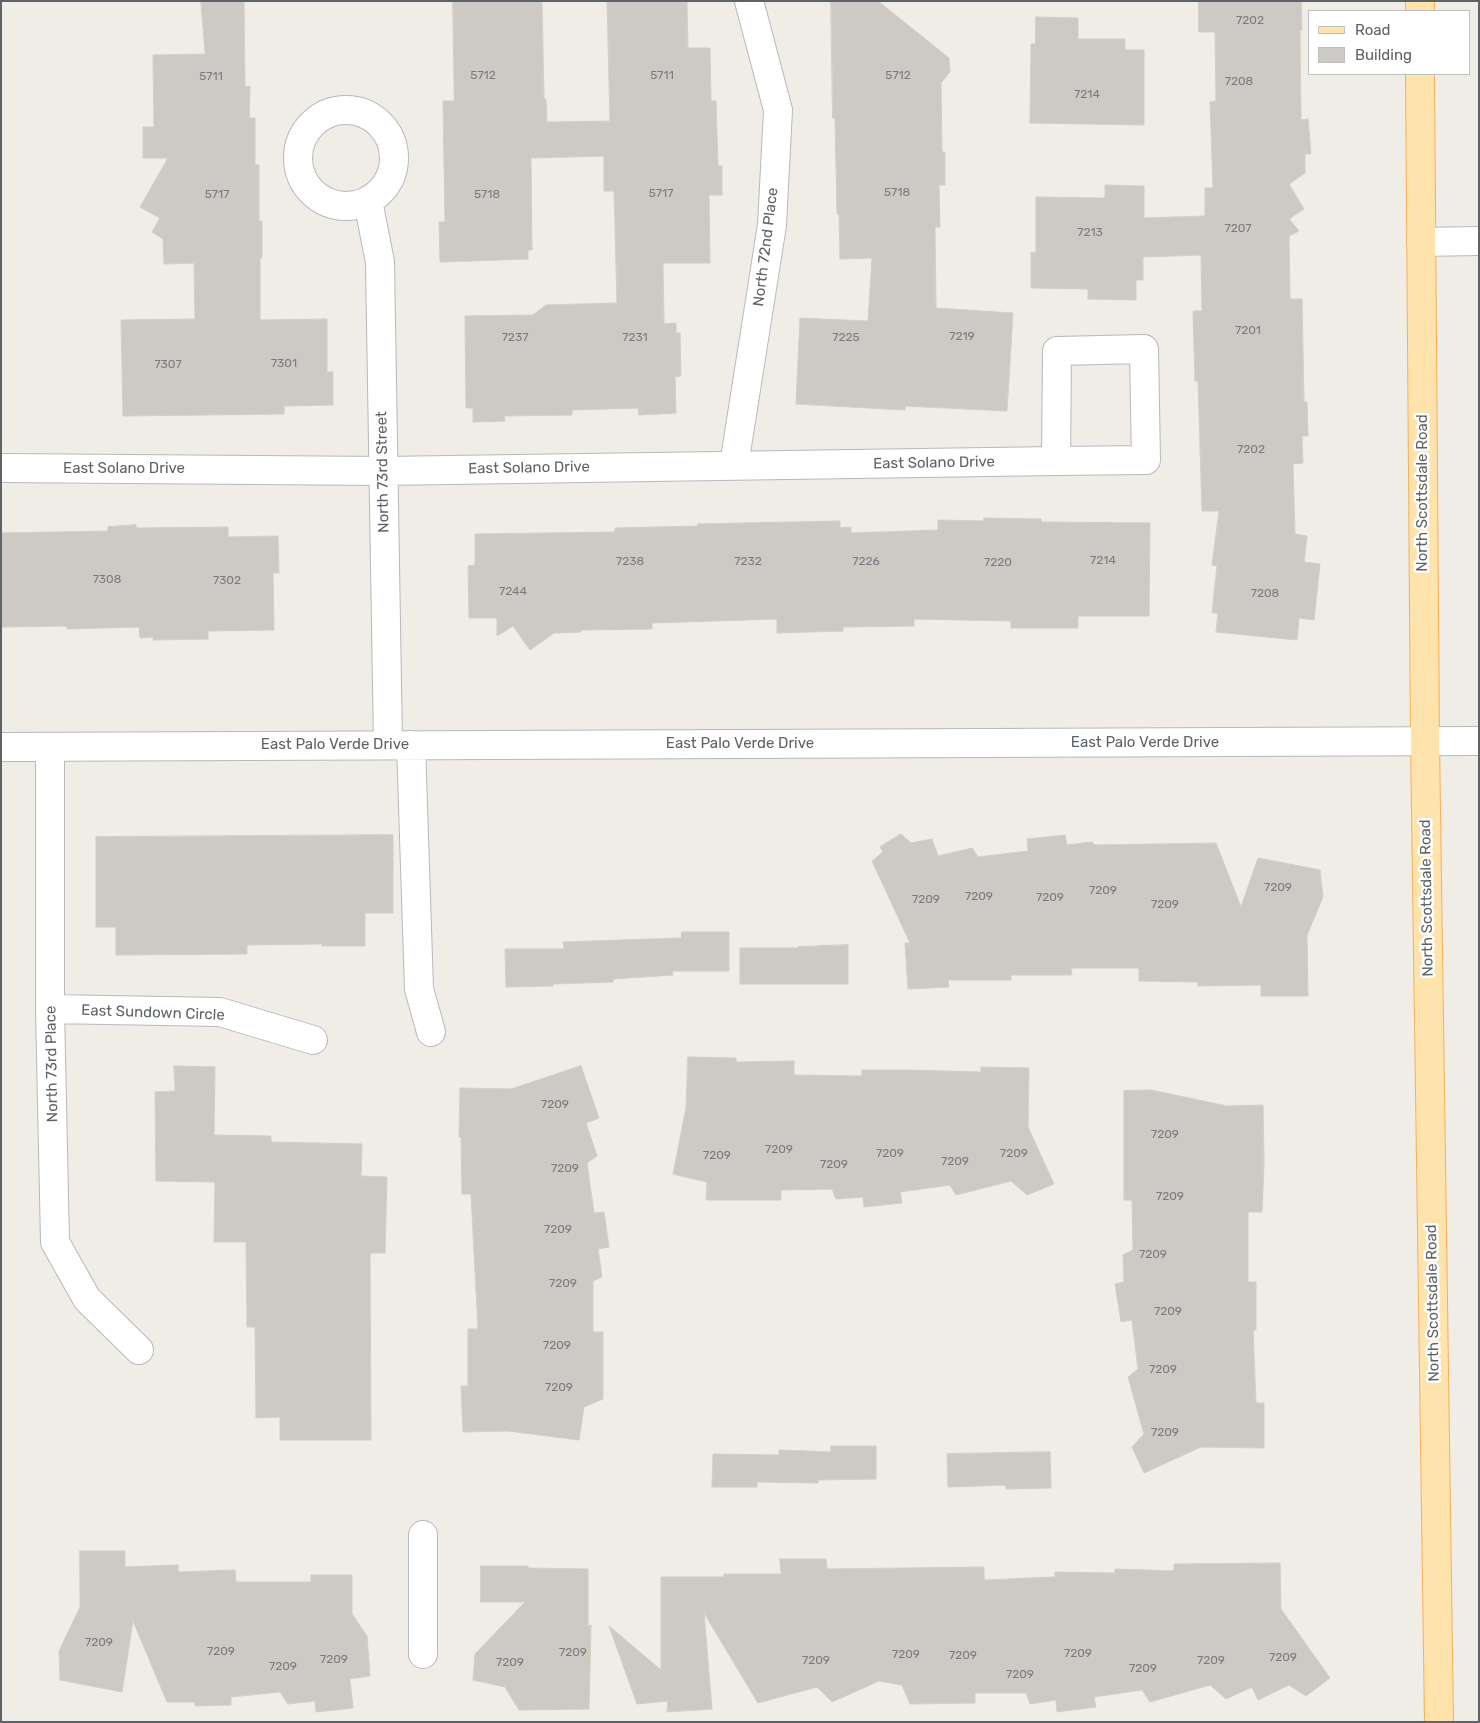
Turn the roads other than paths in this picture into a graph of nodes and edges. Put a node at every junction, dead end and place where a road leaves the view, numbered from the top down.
1 (749, 1) edge
2 (1420, 75) edge
3 (368, 201) dead end
4 (1479, 241) edge
5 (1421, 242) junction
6 (1056, 461) junction
7 (734, 465) junction
8 (1, 468) edge
9 (383, 471) junction
10 (1425, 741) junction
11 (1479, 741) edge
12 (399, 745) junction
13 (1, 747) edge
14 (50, 747) junction
15 (50, 1009) junction
16 (431, 1032) dead end
17 (313, 1040) dead end
18 (139, 1350) dead end
19 (423, 1535) dead end
20 (423, 1654) dead end
21 (1438, 1722) edge

1 - 7 street, North 72nd Place
2 - 5 main road, North Scottsdale Road
3 - 9 street, North 73rd Street
4 - 5 street
5 - 10 main road, North Scottsdale Road
6 - 6 street, East Solano Drive
6 - 7 street, East Solano Drive
7 - 9 street, East Solano Drive
8 - 9 street, East Solano Drive
9 - 12 street, North 73rd Street
10 - 11 street, East Palo Verde Drive
10 - 12 street, East Palo Verde Drive
10 - 21 main road, North Scottsdale Road
12 - 14 street, East Palo Verde Drive
12 - 16 street, North 73rd Street
13 - 14 street, East Palo Verde Drive
14 - 15 street, North 73rd Place
15 - 17 street, East Sundown Circle
15 - 18 street, North 73rd Place
19 - 20 street

